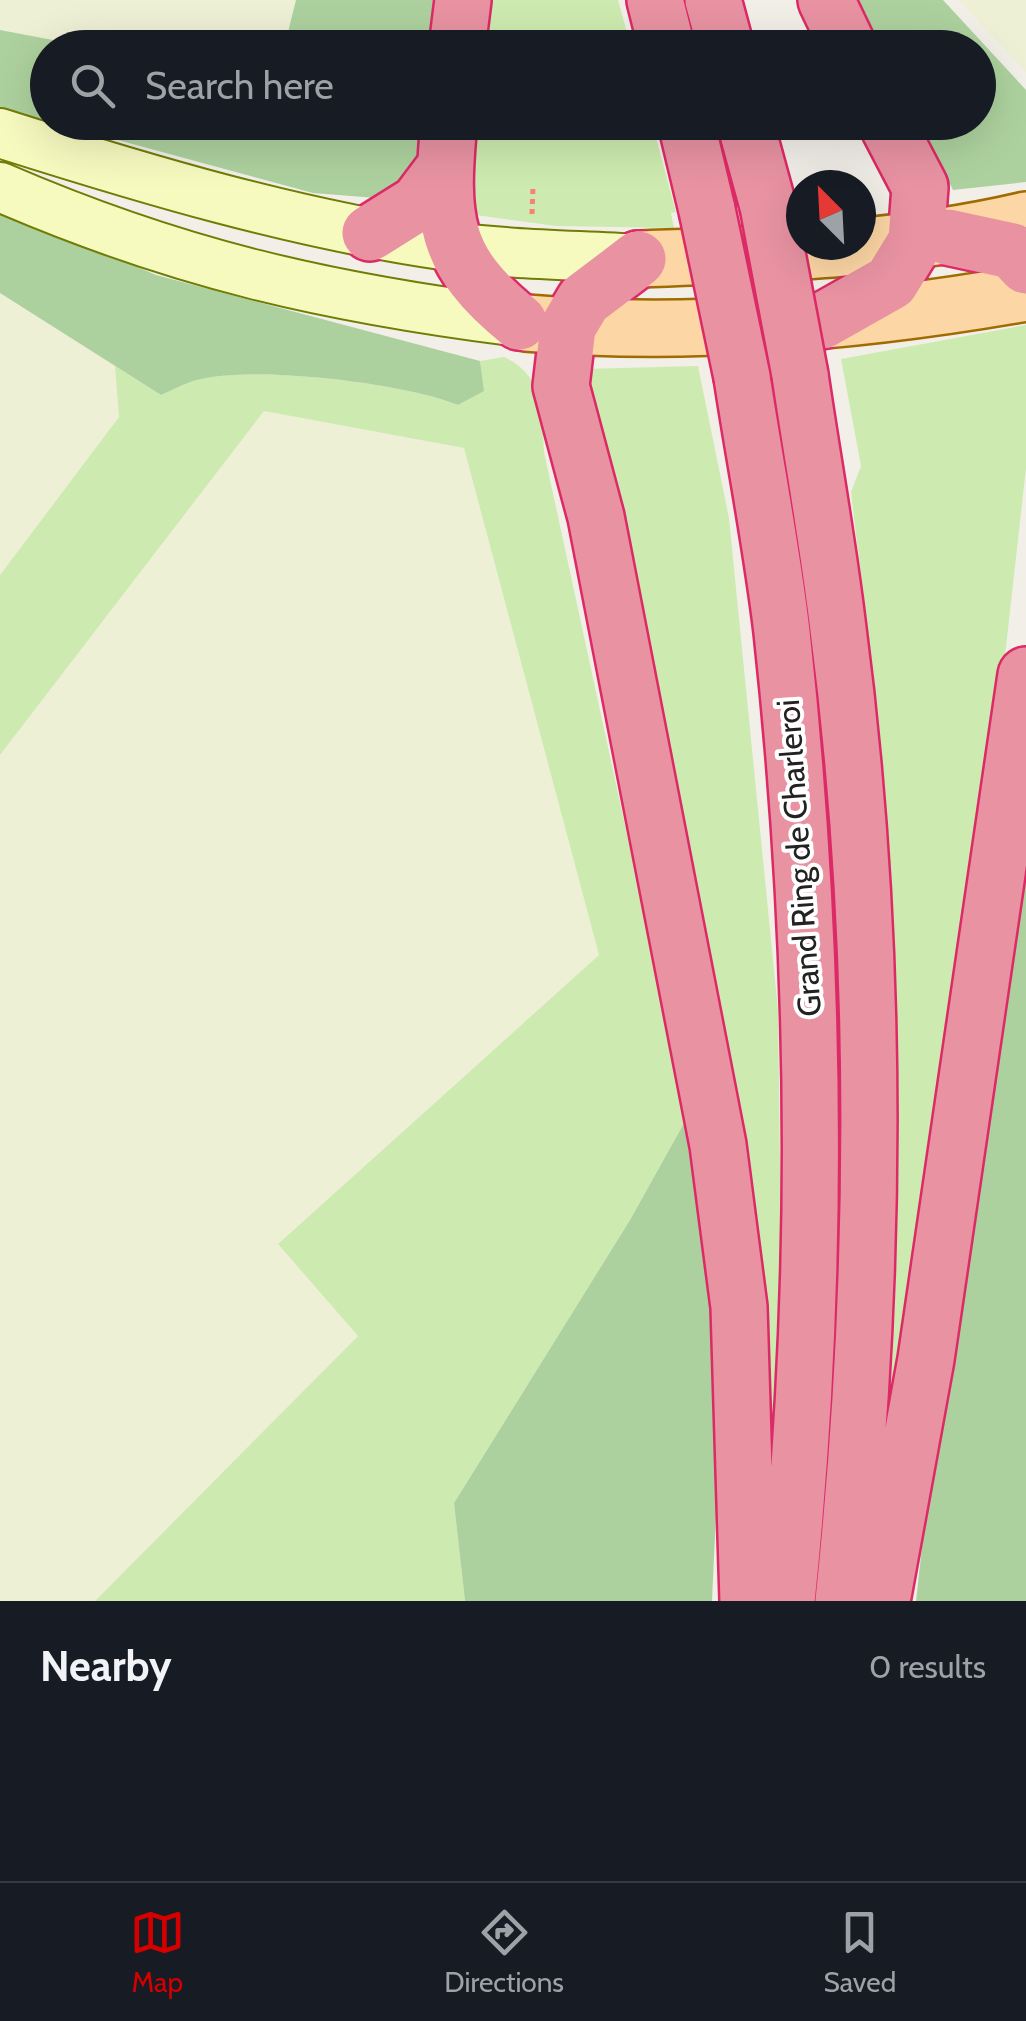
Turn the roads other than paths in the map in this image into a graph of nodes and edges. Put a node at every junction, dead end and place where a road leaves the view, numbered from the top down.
1 (462, 0) edge
2 (655, 0) edge
3 (713, 0) edge
4 (826, 0) edge
5 (460, 30) edge
6 (662, 30) edge
7 (721, 30) edge
8 (840, 30) edge
9 (0, 133) edge
10 (690, 140) edge
11 (751, 140) edge
12 (895, 140) edge
13 (447, 145) edge
14 (920, 187) junction
15 (0, 188) edge
16 (370, 233) junction
17 (982, 238) edge
18 (452, 247) junction
19 (638, 259) junction
20 (1026, 294) edge
21 (456, 314) junction
22 (822, 321) junction
23 (544, 325) junction
24 (561, 386) junction
25 (1026, 675) edge
26 (748, 1601) edge
27 (787, 1601) edge
28 (843, 1601) edge
29 (882, 1601) edge

1 - 5 highway
2 - 6 highway
3 - 7 highway
4 - 8 highway
9 - 16 main road
10 - 27 highway, Grand Ring de Charleroi, bridge
11 - 28 highway, Grand Ring de Charleroi, bridge
12 - 14 highway
13 - 16 highway
13 - 18 highway
14 - 17 highway
14 - 17 highway
15 - 21 main road
16 - 18 main road
17 - 19 main road
17 - 22 highway
18 - 19 main road
18 - 23 highway
19 - 23 highway
20 - 22 main road
21 - 23 main road
21 - 24 highway
22 - 23 main road
23 - 24 highway
24 - 26 highway
25 - 29 highway

